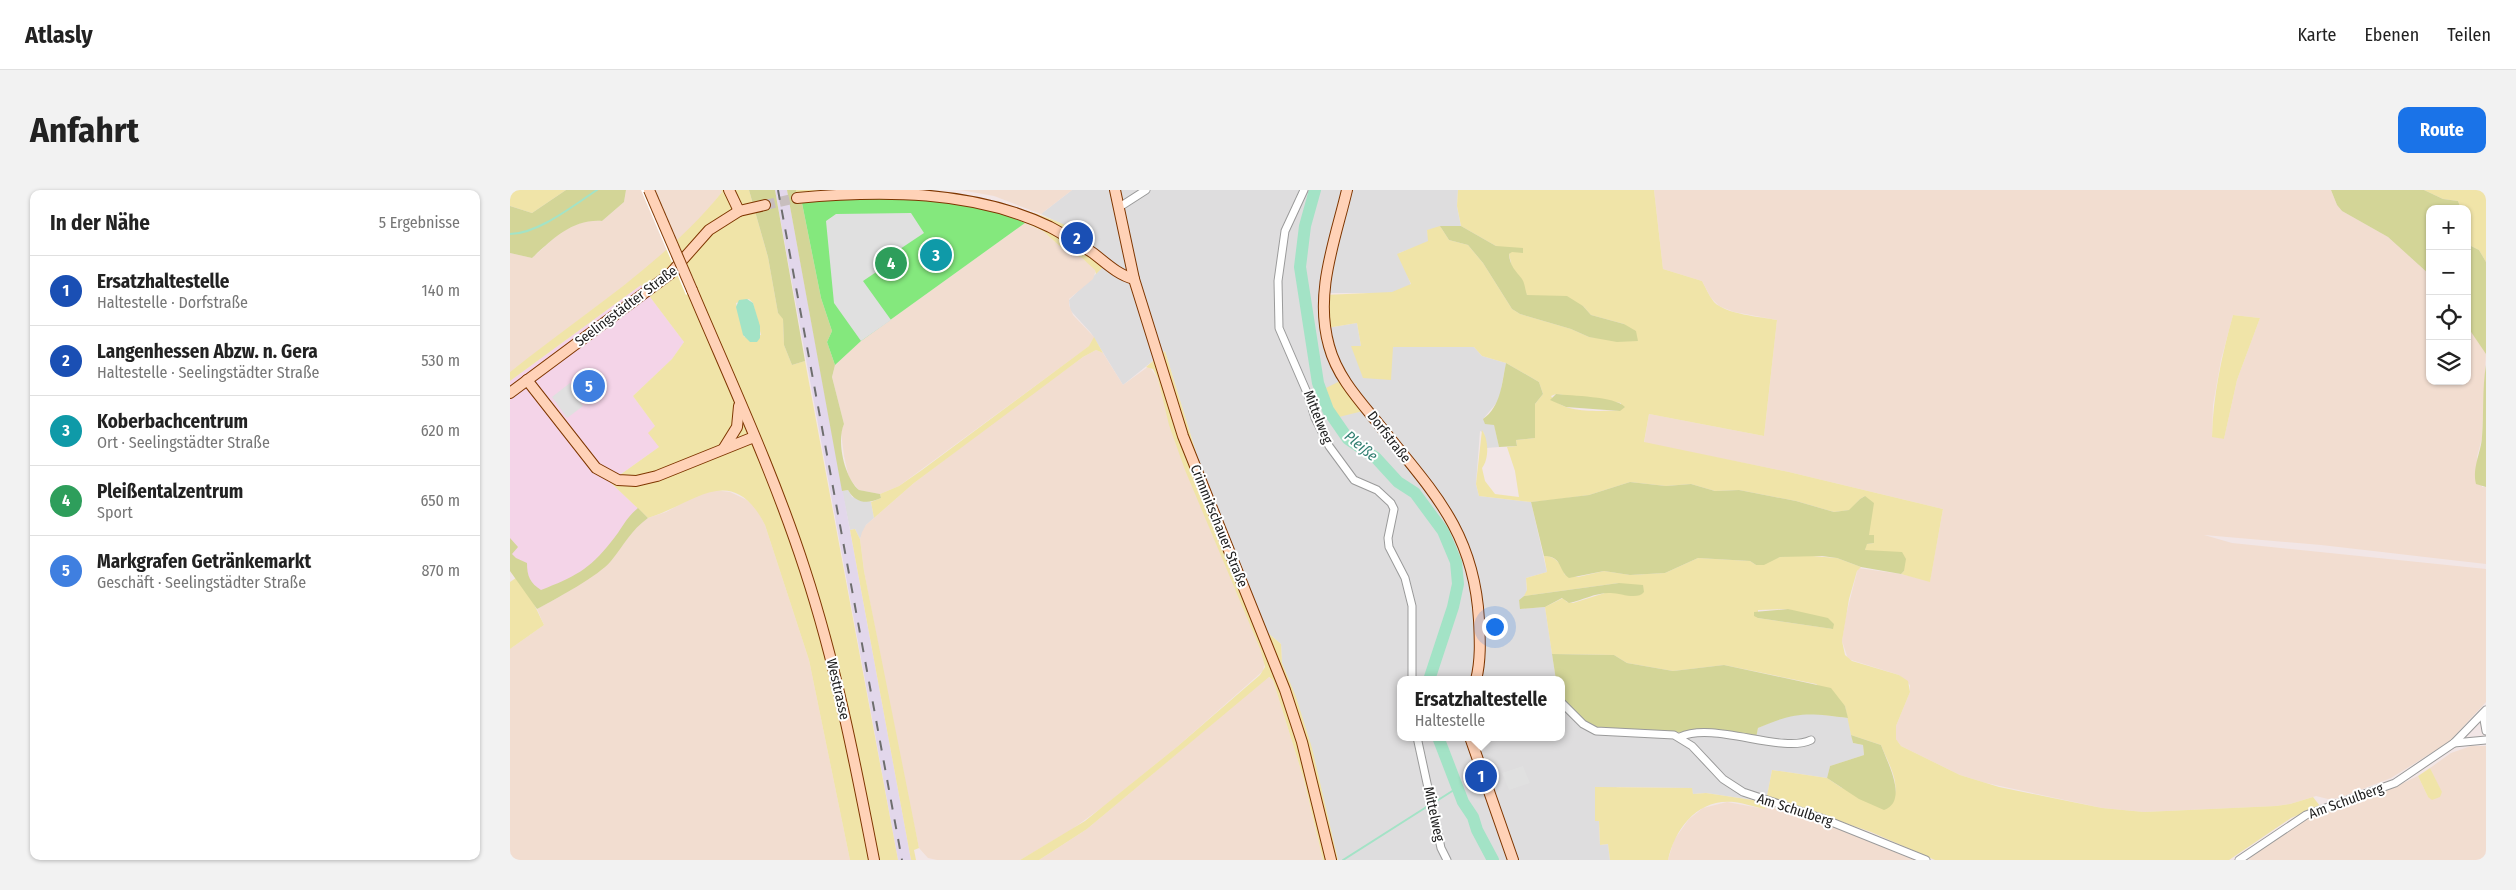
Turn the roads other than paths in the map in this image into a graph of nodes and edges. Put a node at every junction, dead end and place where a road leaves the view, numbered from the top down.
1 (649, 190) edge
2 (729, 190) edge
3 (1115, 190) edge
4 (1146, 190) edge
5 (1304, 190) edge
6 (1347, 190) edge
7 (820, 192) edge
8 (797, 198) tunnel mouth
9 (765, 205) tunnel mouth
10 (1118, 208) junction
11 (739, 211) junction
12 (1134, 279) junction
13 (527, 380) junction
14 (510, 393) edge
15 (740, 403) junction
16 (754, 436) junction
17 (724, 448) junction
18 (1412, 676) edge
19 (1477, 676) edge
20 (1565, 706) edge
21 (2484, 712) edge
22 (2486, 731) edge
23 (1680, 737) junction
24 (1811, 740) dead end
25 (2486, 740) edge
26 (1418, 741) edge
27 (1473, 741) edge
28 (2454, 743) junction
29 (874, 860) edge
30 (1331, 860) edge
31 (1447, 860) edge
32 (1513, 860) edge
33 (1926, 860) edge
34 (2239, 860) edge

1 - 15 street, Westtrasse, bridge
2 - 11 street
3 - 10 street, Crimmitschauer Straße
4 - 10 street
5 - 18 street, Mittelweg
6 - 19 street, Dorfstraße
7 - 8 street
7 - 12 street
9 - 11 street, Seelingstädter Straße
10 - 12 street, Crimmitschauer Straße
11 - 13 street, Seelingstädter Straße
12 - 30 street, Crimmitschauer Straße
13 - 14 street, Seelingstädter Straße
13 - 17 street
15 - 16 street, Westtrasse
15 - 17 street
16 - 17 street
16 - 29 street, Westtrasse
20 - 23 street
21 - 22 street
21 - 28 street, Am Schulberg
23 - 24 street
23 - 33 street, Am Schulberg
25 - 28 street
26 - 31 street, Mittelweg
27 - 32 street
28 - 34 street, Am Schulberg

